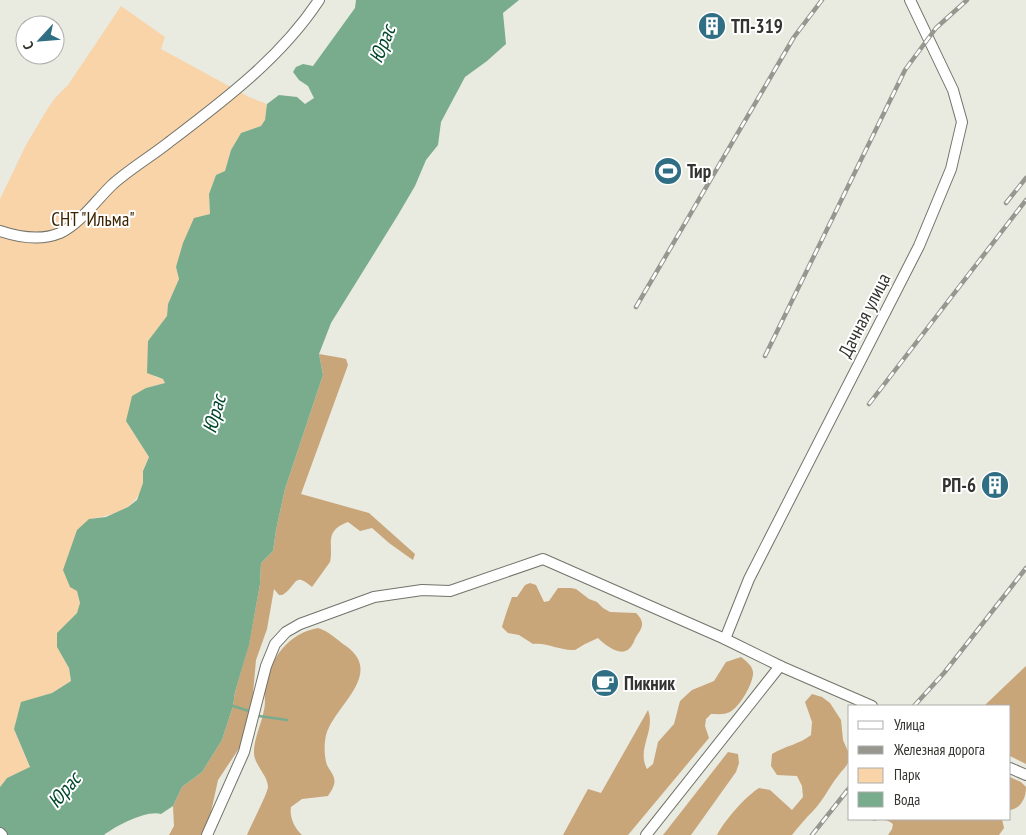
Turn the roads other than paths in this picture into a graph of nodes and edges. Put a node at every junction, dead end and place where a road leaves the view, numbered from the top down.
1 (319, 0) edge
2 (910, 0) edge
3 (0, 231) edge
4 (725, 638) junction
5 (780, 666) junction
6 (870, 705) edge
7 (1011, 768) edge
8 (1026, 775) edge
9 (207, 835) edge
10 (646, 835) edge

1 - 3 street
2 - 4 street, Дачная улица
4 - 5 street
4 - 9 street
5 - 6 street
5 - 10 street
7 - 8 street

